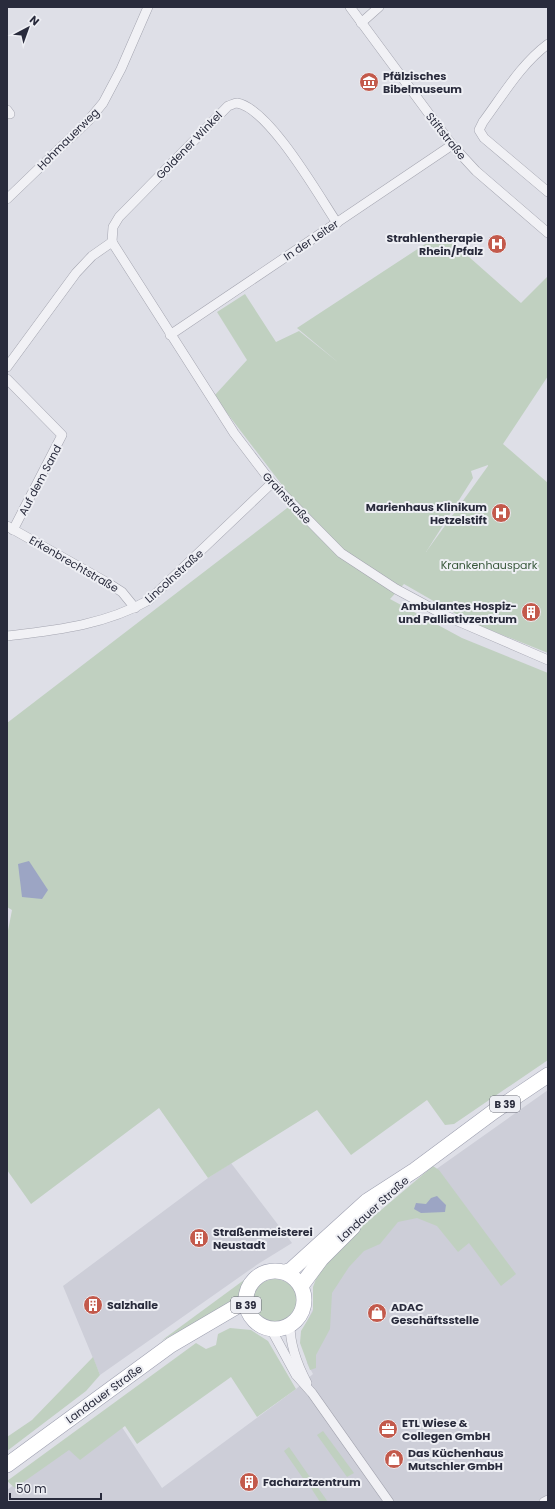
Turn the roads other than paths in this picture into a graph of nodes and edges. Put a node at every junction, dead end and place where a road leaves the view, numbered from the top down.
1 (148, 7) edge
2 (344, 7) edge
3 (350, 7) edge
4 (379, 7) edge
5 (361, 23) junction
6 (548, 44) edge
7 (452, 145) junction
8 (548, 192) edge
9 (7, 199) edge
10 (338, 223) junction
11 (548, 233) edge
12 (112, 242) junction
13 (170, 335) junction
14 (7, 367) edge
15 (7, 379) edge
16 (272, 484) junction
17 (10, 528) edge
18 (136, 608) junction
19 (7, 636) edge
20 (548, 660) edge
21 (548, 1075) edge
22 (415, 1170) junction
23 (285, 1272) junction
24 (302, 1286) junction
25 (246, 1301) junction
26 (251, 1316) junction
27 (290, 1325) junction
28 (202, 1327) junction
29 (271, 1329) junction
30 (312, 1393) junction
31 (7, 1465) edge
32 (548, 1500) edge
33 (389, 1502) edge
34 (544, 1502) edge

1 - 9 street, Hohmauerweg
2 - 5 street, Stiftstraße
3 - 5 street, Stiftstraße
4 - 5 street
5 - 7 street, Stiftstraße
6 - 8 street
7 - 10 street, In der Leiter
7 - 11 street, Stiftstraße
10 - 12 street, Goldener Winkel
10 - 13 street, In der Leiter
12 - 13 street, Grainstraße
12 - 14 street
13 - 16 street, Grainstraße
15 - 17 street, Auf dem Sand
16 - 18 street, Lincolnstraße
16 - 20 street, Grainstraße
17 - 18 street, Erkenbrechtstraße
18 - 19 street, Lincolnstraße
21 - 22 main road, Landauer Straße / B 39
22 - 23 main road, Landauer Straße / B 39
22 - 24 main road, Landauer Straße / B 39
23 - 24 main road
23 - 25 main road, B 39
24 - 27 main road
25 - 26 main road, B 39
25 - 28 main road, Landauer Straße / B 39
26 - 28 main road, Landauer Straße / B 39
26 - 29 main road, B 39
27 - 29 main road
27 - 30 street
28 - 31 main road, Landauer Straße / B 39
29 - 30 street
30 - 33 street
32 - 34 street

